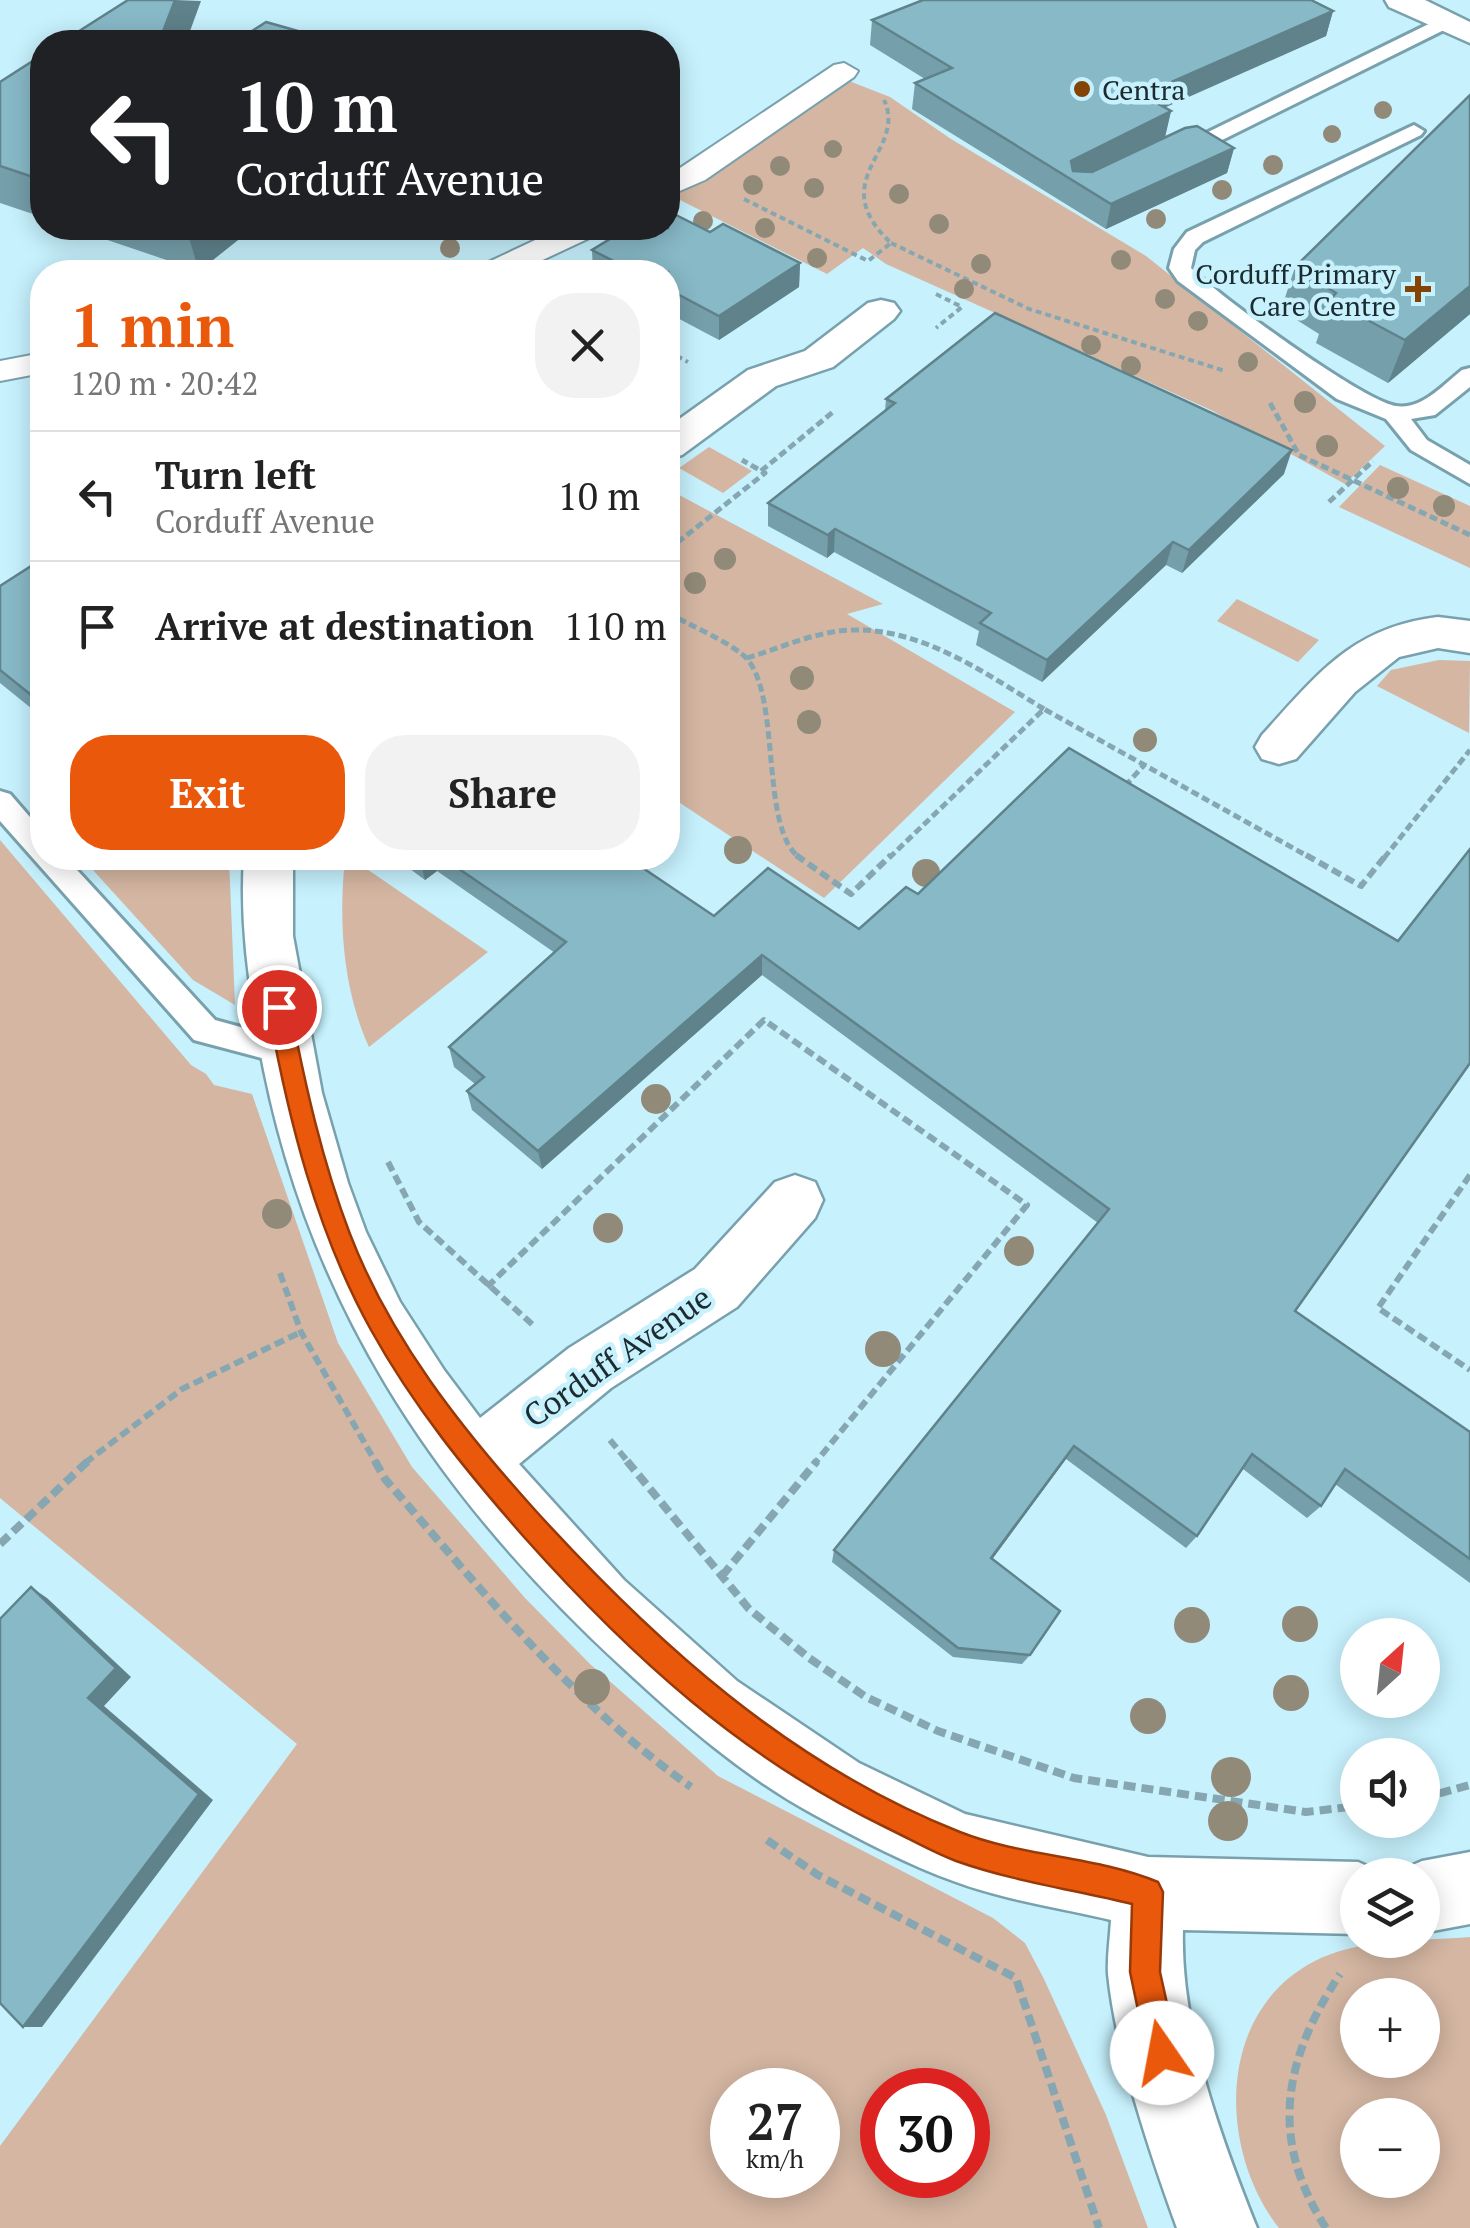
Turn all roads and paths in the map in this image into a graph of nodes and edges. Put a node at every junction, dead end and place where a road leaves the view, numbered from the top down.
1 (1400, 0) edge
2 (1458, 28) edge
3 (844, 71) joint
4 (1414, 132) dead end
5 (1158, 152) edge
6 (681, 180) edge
7 (560, 240) edge
8 (891, 244) junction
9 (518, 260) edge
10 (881, 311) dead end
11 (30, 365) edge
12 (0, 371) edge
13 (1470, 374) edge
14 (1235, 376) dead end
15 (1280, 400) dead end
16 (1394, 414) junction
17 (680, 432) edge
18 (680, 437) edge
19 (1470, 476) edge
20 (1470, 535) edge
21 (680, 540) edge
22 (680, 619) edge
23 (1470, 637) edge
24 (747, 658) junction
25 (1044, 708) junction
26 (1279, 748) dead end
27 (1470, 750) edge
28 (1145, 764) junction
29 (1120, 790) edge
30 (0, 802) edge
31 (30, 836) edge
32 (60, 870) edge
33 (268, 870) edge
34 (288, 1052) junction
35 (385, 1156) dead end
36 (1470, 1175) edge
37 (794, 1200) dead end
38 (301, 1332) dead end
39 (1470, 1370) edge
40 (573, 1382) junction
41 (474, 1461) junction
42 (0, 1544) edge
43 (1470, 1785) edge
44 (1440, 1793) edge
45 (1340, 1808) edge
46 (1306, 1812) junction
47 (1470, 1888) edge
48 (1148, 1892) junction
49 (1440, 1893) edge
50 (1339, 1898) edge
51 (1216, 2228) edge
52 (1326, 2228) edge

1 - 2 street
2 - 5 lane
3 - 6 street
3 - 8 path
4 - 16 lane
6 - 8 path
7 - 9 street
8 - 14 path
10 - 17 street
11 - 12 street
13 - 16 lane
15 - 20 path
16 - 19 lane
18 - 21 path
22 - 24 path
23 - 26 street
24 - 25 path
24 - 25 path
25 - 28 path
27 - 28 path
28 - 29 path
30 - 31 lane
32 - 34 lane
33 - 34 street
34 - 41 street
35 - 40 path
36 - 39 path
37 - 40 street, Corduff Avenue
38 - 42 path
40 - 41 street, Corduff Avenue
40 - 46 path
41 - 48 street
43 - 44 path
45 - 46 path
46 - 50 path
47 - 49 street
48 - 50 street
48 - 51 street
50 - 52 path

